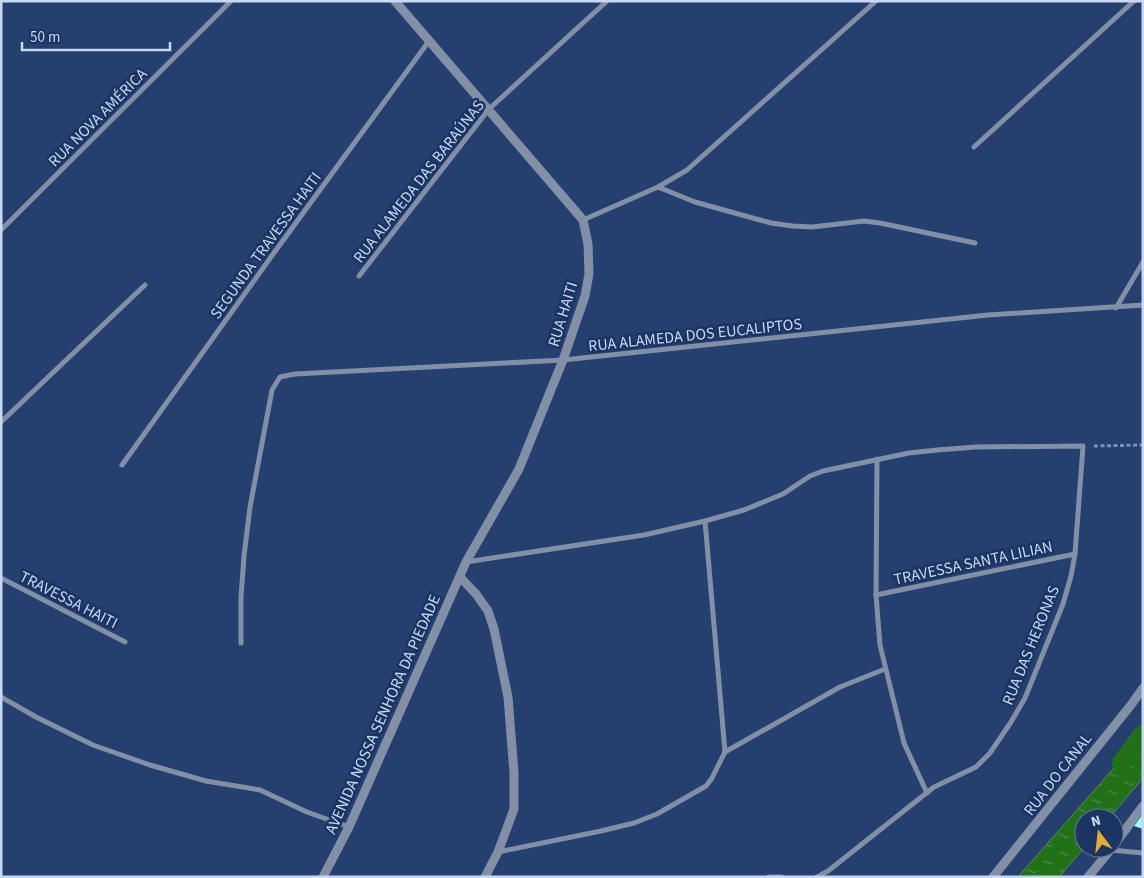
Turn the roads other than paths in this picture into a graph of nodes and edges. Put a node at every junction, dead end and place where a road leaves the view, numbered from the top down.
1 (231, 1) edge
2 (395, 1) edge
3 (607, 1) edge
4 (876, 1) edge
5 (1134, 1) edge
6 (428, 41) junction
7 (489, 109) junction
8 (974, 147) dead end
9 (658, 187) junction
10 (583, 220) junction
11 (1, 230) edge
12 (975, 244) dead end
13 (1143, 262) edge
14 (360, 276) dead end
15 (145, 285) dead end
16 (1143, 305) edge
17 (1116, 308) junction
18 (563, 360) junction
19 (1, 422) edge
20 (877, 459) junction
21 (122, 465) dead end
22 (705, 521) junction
23 (1074, 554) junction
24 (466, 562) junction
25 (460, 577) junction
26 (1, 578) edge
27 (876, 595) junction
28 (125, 642) dead end
29 (241, 643) dead end
30 (885, 669) junction
31 (1143, 688) edge
32 (1, 697) edge
33 (726, 752) junction
34 (927, 792) junction
35 (1143, 806) edge
36 (349, 827) junction
37 (1124, 832) edge
38 (1124, 850) edge
39 (498, 852) junction
40 (1143, 853) edge
41 (1104, 858) edge
42 (323, 877) edge
43 (485, 877) edge
44 (769, 877) edge
45 (782, 877) edge
46 (816, 877) edge
47 (993, 877) edge
48 (1088, 877) edge

1 - 11 street, RUA NOVA AMÉRICA
2 - 6 street, RUA HAITI
3 - 7 street, RUA ALAMEDA DAS BARAÚNAS
4 - 9 street
5 - 8 street
6 - 7 street, RUA HAITI
6 - 21 street, SEGUNDA TRAVESSA HAITI
7 - 10 street, RUA HAITI
7 - 14 street, RUA ALAMEDA DAS BARAÚNAS
9 - 10 street
9 - 12 street
10 - 18 street, RUA HAITI
13 - 17 street
15 - 19 street
16 - 17 street, RUA ALAMEDA DOS EUCALIPTOS
17 - 18 street, RUA ALAMEDA DOS EUCALIPTOS
18 - 24 street, RUA HAITI
18 - 29 street, RUA ALAMEDA DOS EUCALIPTOS
20 - 22 street
20 - 23 street, RUA DAS HERONAS
20 - 27 street
22 - 24 street
22 - 33 street
23 - 27 street, TRAVESSA SANTA LILIAN
23 - 34 street, RUA DAS HERONAS
24 - 25 street, AVENIDA NOSSA SENHORA DA PIEDADE
25 - 36 street, AVENIDA NOSSA SENHORA DA PIEDADE
25 - 39 street
26 - 28 street, TRAVESSA HAITI
27 - 30 street
30 - 33 street
30 - 34 street
31 - 47 street, RUA DO CANAL
32 - 36 street
33 - 39 street
34 - 46 street, RUA DAS HERONAS
35 - 37 street
36 - 42 street, AVENIDA NOSSA SENHORA DA PIEDADE
38 - 40 street
39 - 43 street
41 - 48 street
44 - 45 street

